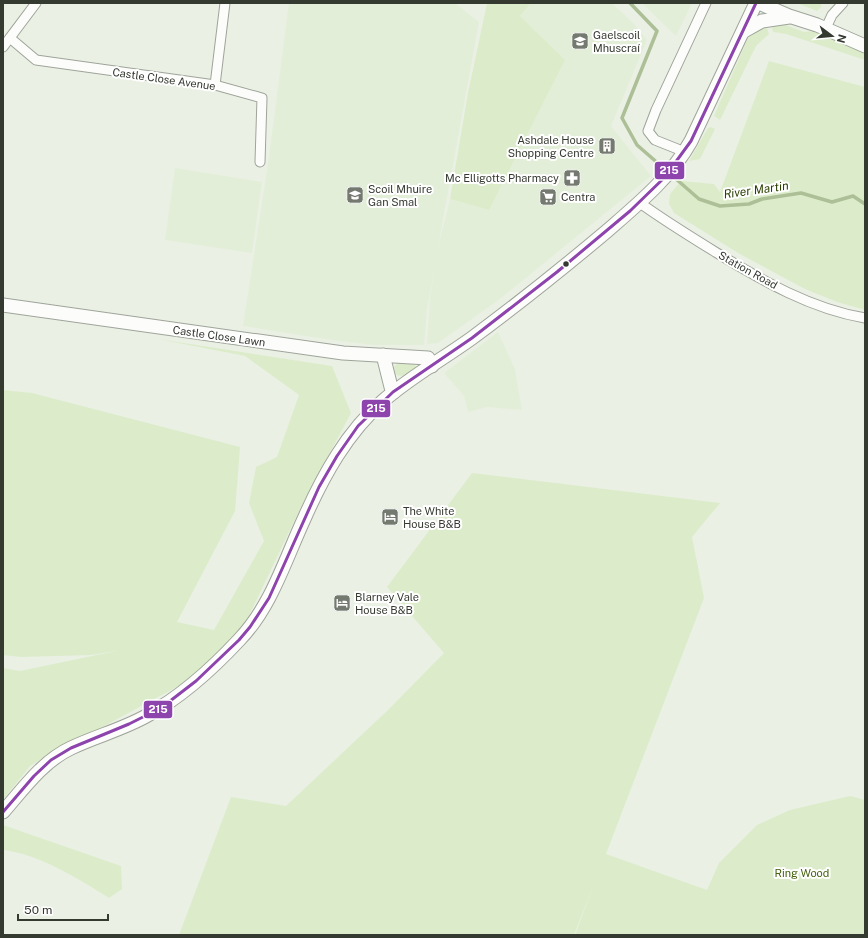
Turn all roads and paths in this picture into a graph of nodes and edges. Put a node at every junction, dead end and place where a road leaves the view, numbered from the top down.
1 (36, 3) edge
2 (225, 3) edge
3 (706, 3) edge
4 (758, 3) edge
5 (784, 3) edge
6 (843, 3) edge
7 (789, 16) junction
8 (821, 27) junction
9 (744, 31) junction
10 (10, 38) junction
11 (865, 46) edge
12 (3, 47) edge
13 (215, 85) junction
14 (685, 152) junction
15 (260, 162) dead end
16 (640, 203) junction
17 (3, 305) edge
18 (865, 318) edge
19 (383, 355) junction
20 (432, 366) junction
21 (394, 392) junction
22 (3, 812) edge

1 - 10 street
2 - 13 street
3 - 14 street
4 - 7 main road
4 - 9 main road
5 - 8 main road
6 - 8 street
7 - 8 main road
7 - 9 main road
8 - 11 main road
9 - 14 main road
10 - 12 street
10 - 13 street, Castle Close Avenue
13 - 15 street, Castle Close Avenue
14 - 16 main road
16 - 18 street, Station Road
16 - 20 main road
17 - 19 main road, Castle Close Lawn
19 - 20 main road, Castle Close Lawn
19 - 21 main road
20 - 21 main road
21 - 22 main road

